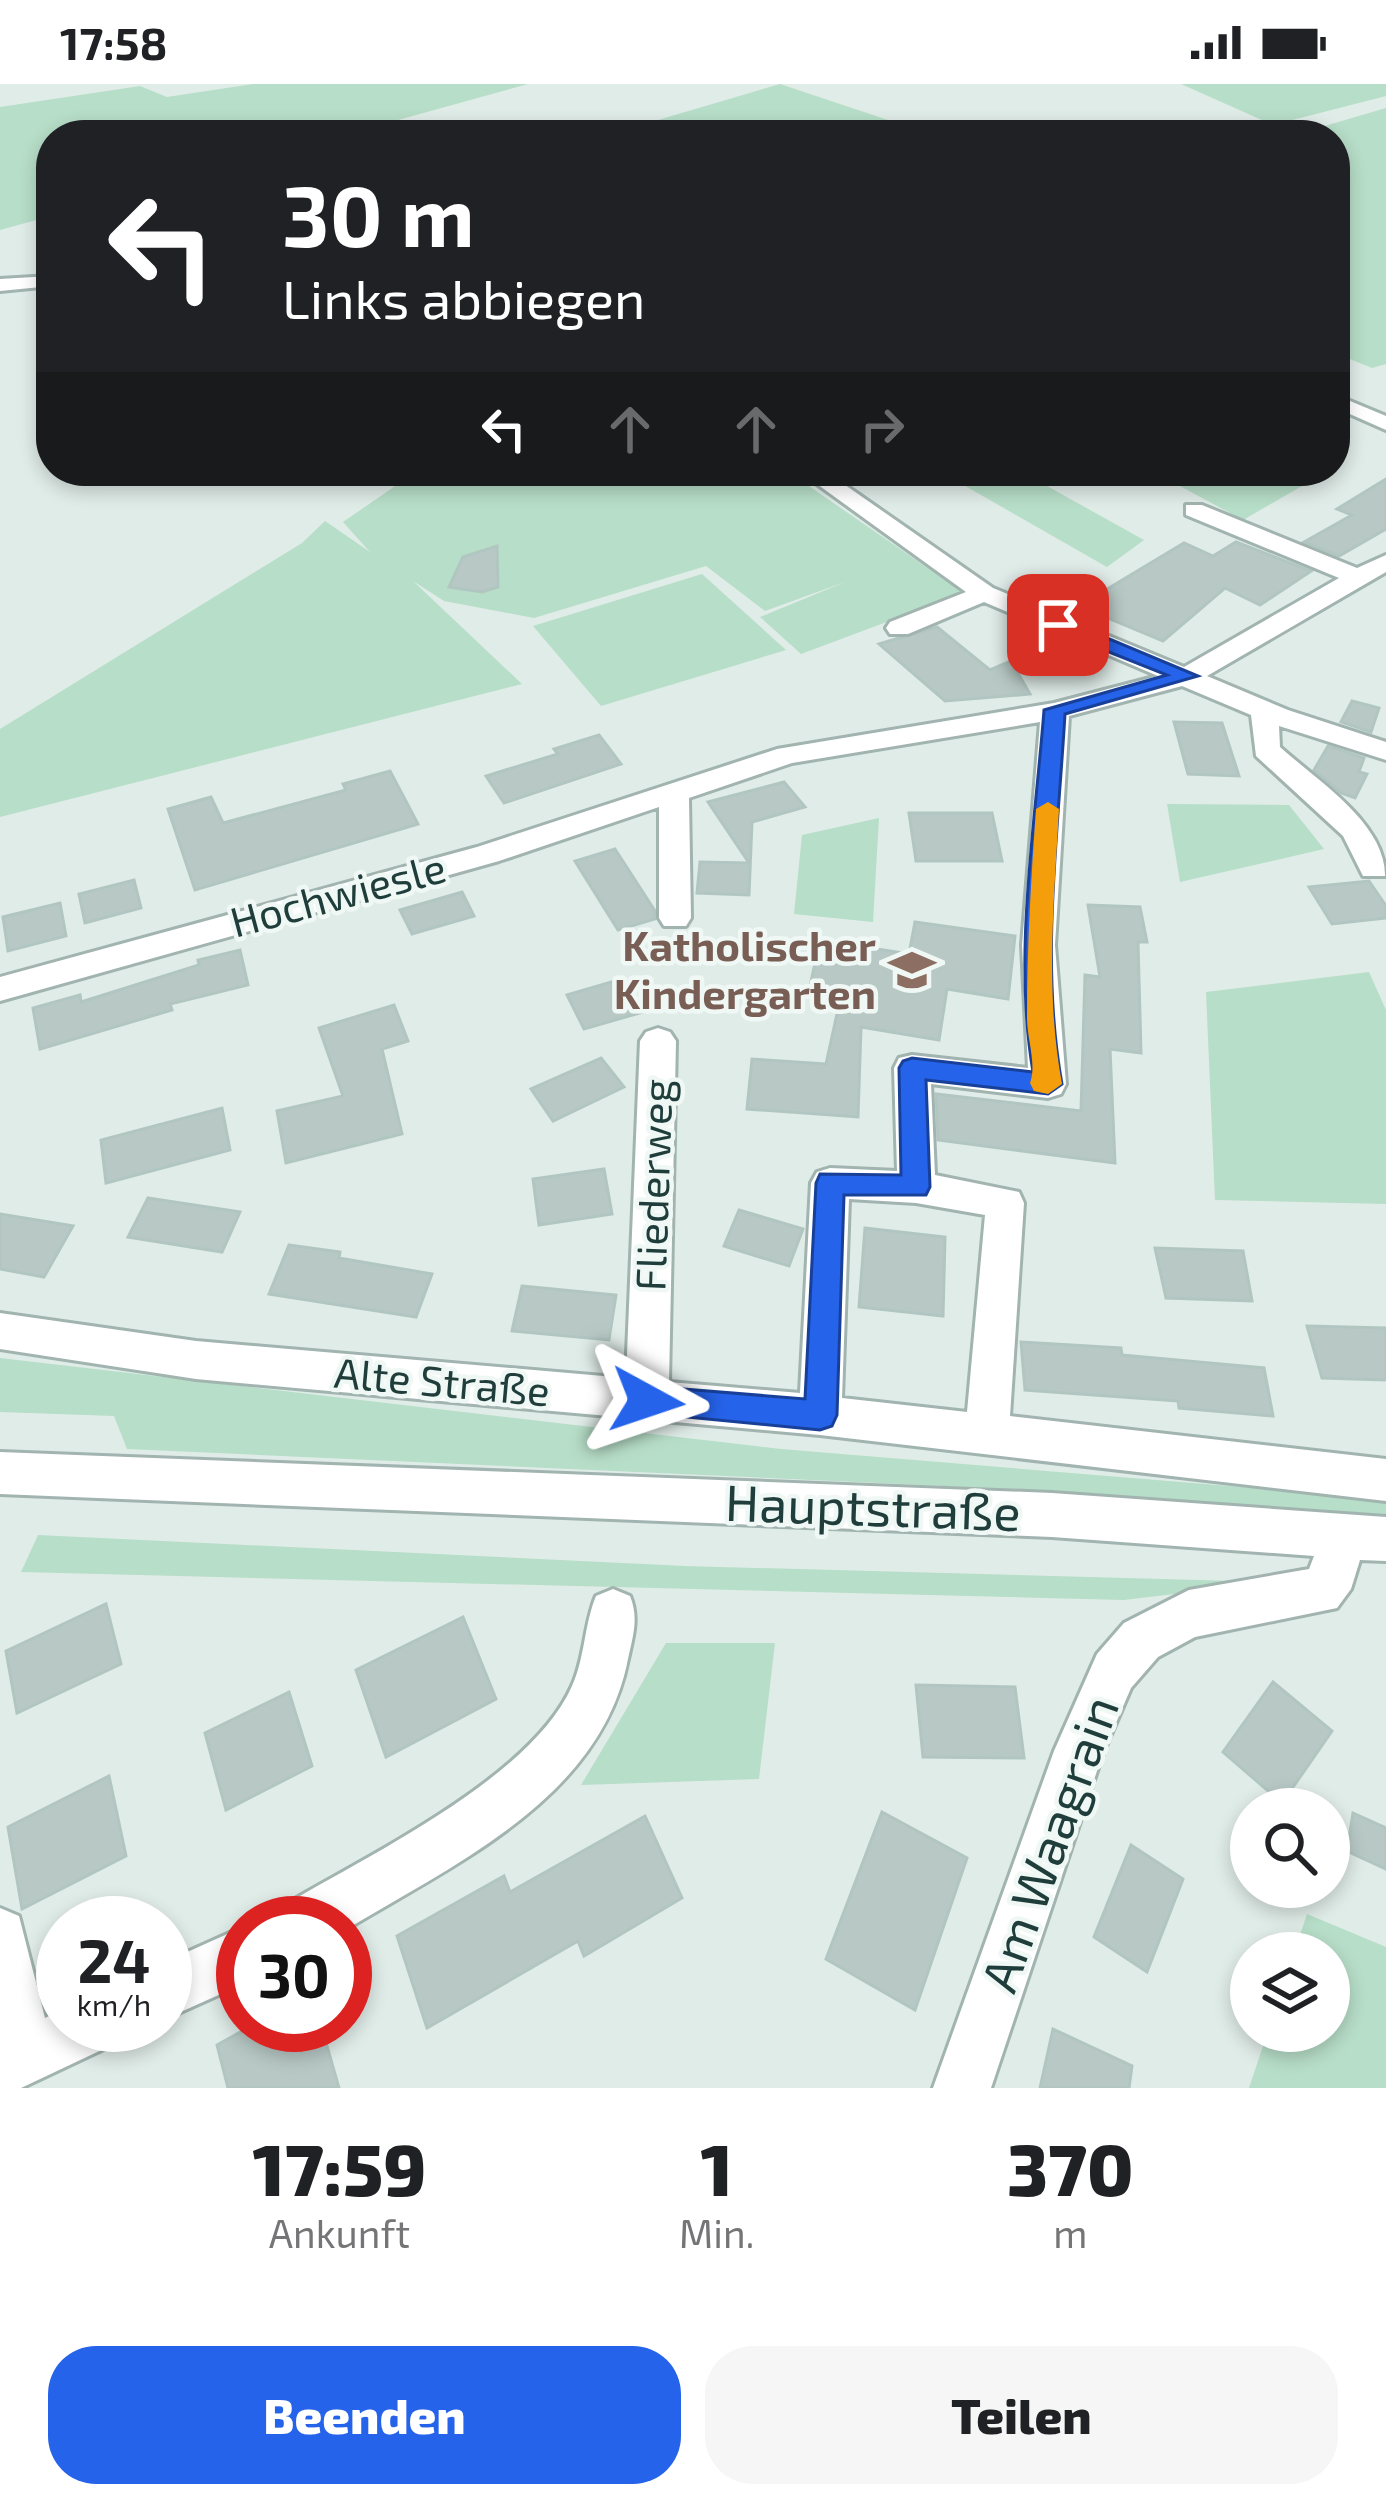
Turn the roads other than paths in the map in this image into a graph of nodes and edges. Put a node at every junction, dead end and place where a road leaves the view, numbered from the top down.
1 (36, 281) edge
2 (0, 285) edge
3 (1350, 407) dead end
4 (1386, 424) edge
5 (831, 486) edge
6 (1194, 509) dead end
7 (1386, 562) edge
8 (1360, 578) junction
9 (984, 593) junction
10 (899, 628) dead end
11 (1188, 676) junction
12 (1054, 710) junction
13 (1265, 711) junction
14 (1386, 751) edge
15 (674, 790) junction
16 (1375, 869) dead end
17 (675, 918) dead end
18 (0, 989) edge
19 (658, 1041) dead end
20 (916, 1187) junction
21 (0, 1331) edge
22 (647, 1401) junction
23 (820, 1415) junction
24 (987, 1434) junction
25 (0, 1473) edge
26 (1386, 1480) edge
27 (1334, 1535) junction
28 (1386, 1539) edge
29 (613, 1613) dead end
30 (348, 1896) edge
31 (0, 1935) edge
32 (12, 2062) edge
33 (962, 2088) edge

1 - 2 street
3 - 4 street
5 - 9 street
6 - 8 street
7 - 8 street, Hochwiesle
8 - 11 street, Hochwiesle
9 - 10 street
9 - 11 street
11 - 12 street, Hochwiesle
11 - 13 street
12 - 15 street, Hochwiesle
12 - 20 street
13 - 14 street
13 - 16 street
15 - 17 street
15 - 18 street, Hochwiesle
19 - 22 street, Fliederweg
20 - 23 street
20 - 24 street
21 - 22 street, Alte Straße
22 - 23 street, Alte Straße
23 - 24 street, Alte Straße
24 - 26 street, Alte Straße
25 - 27 street, Hauptstraße
27 - 28 street, Hauptstraße
27 - 33 street, Am Waagrain
29 - 30 street
31 - 32 street

